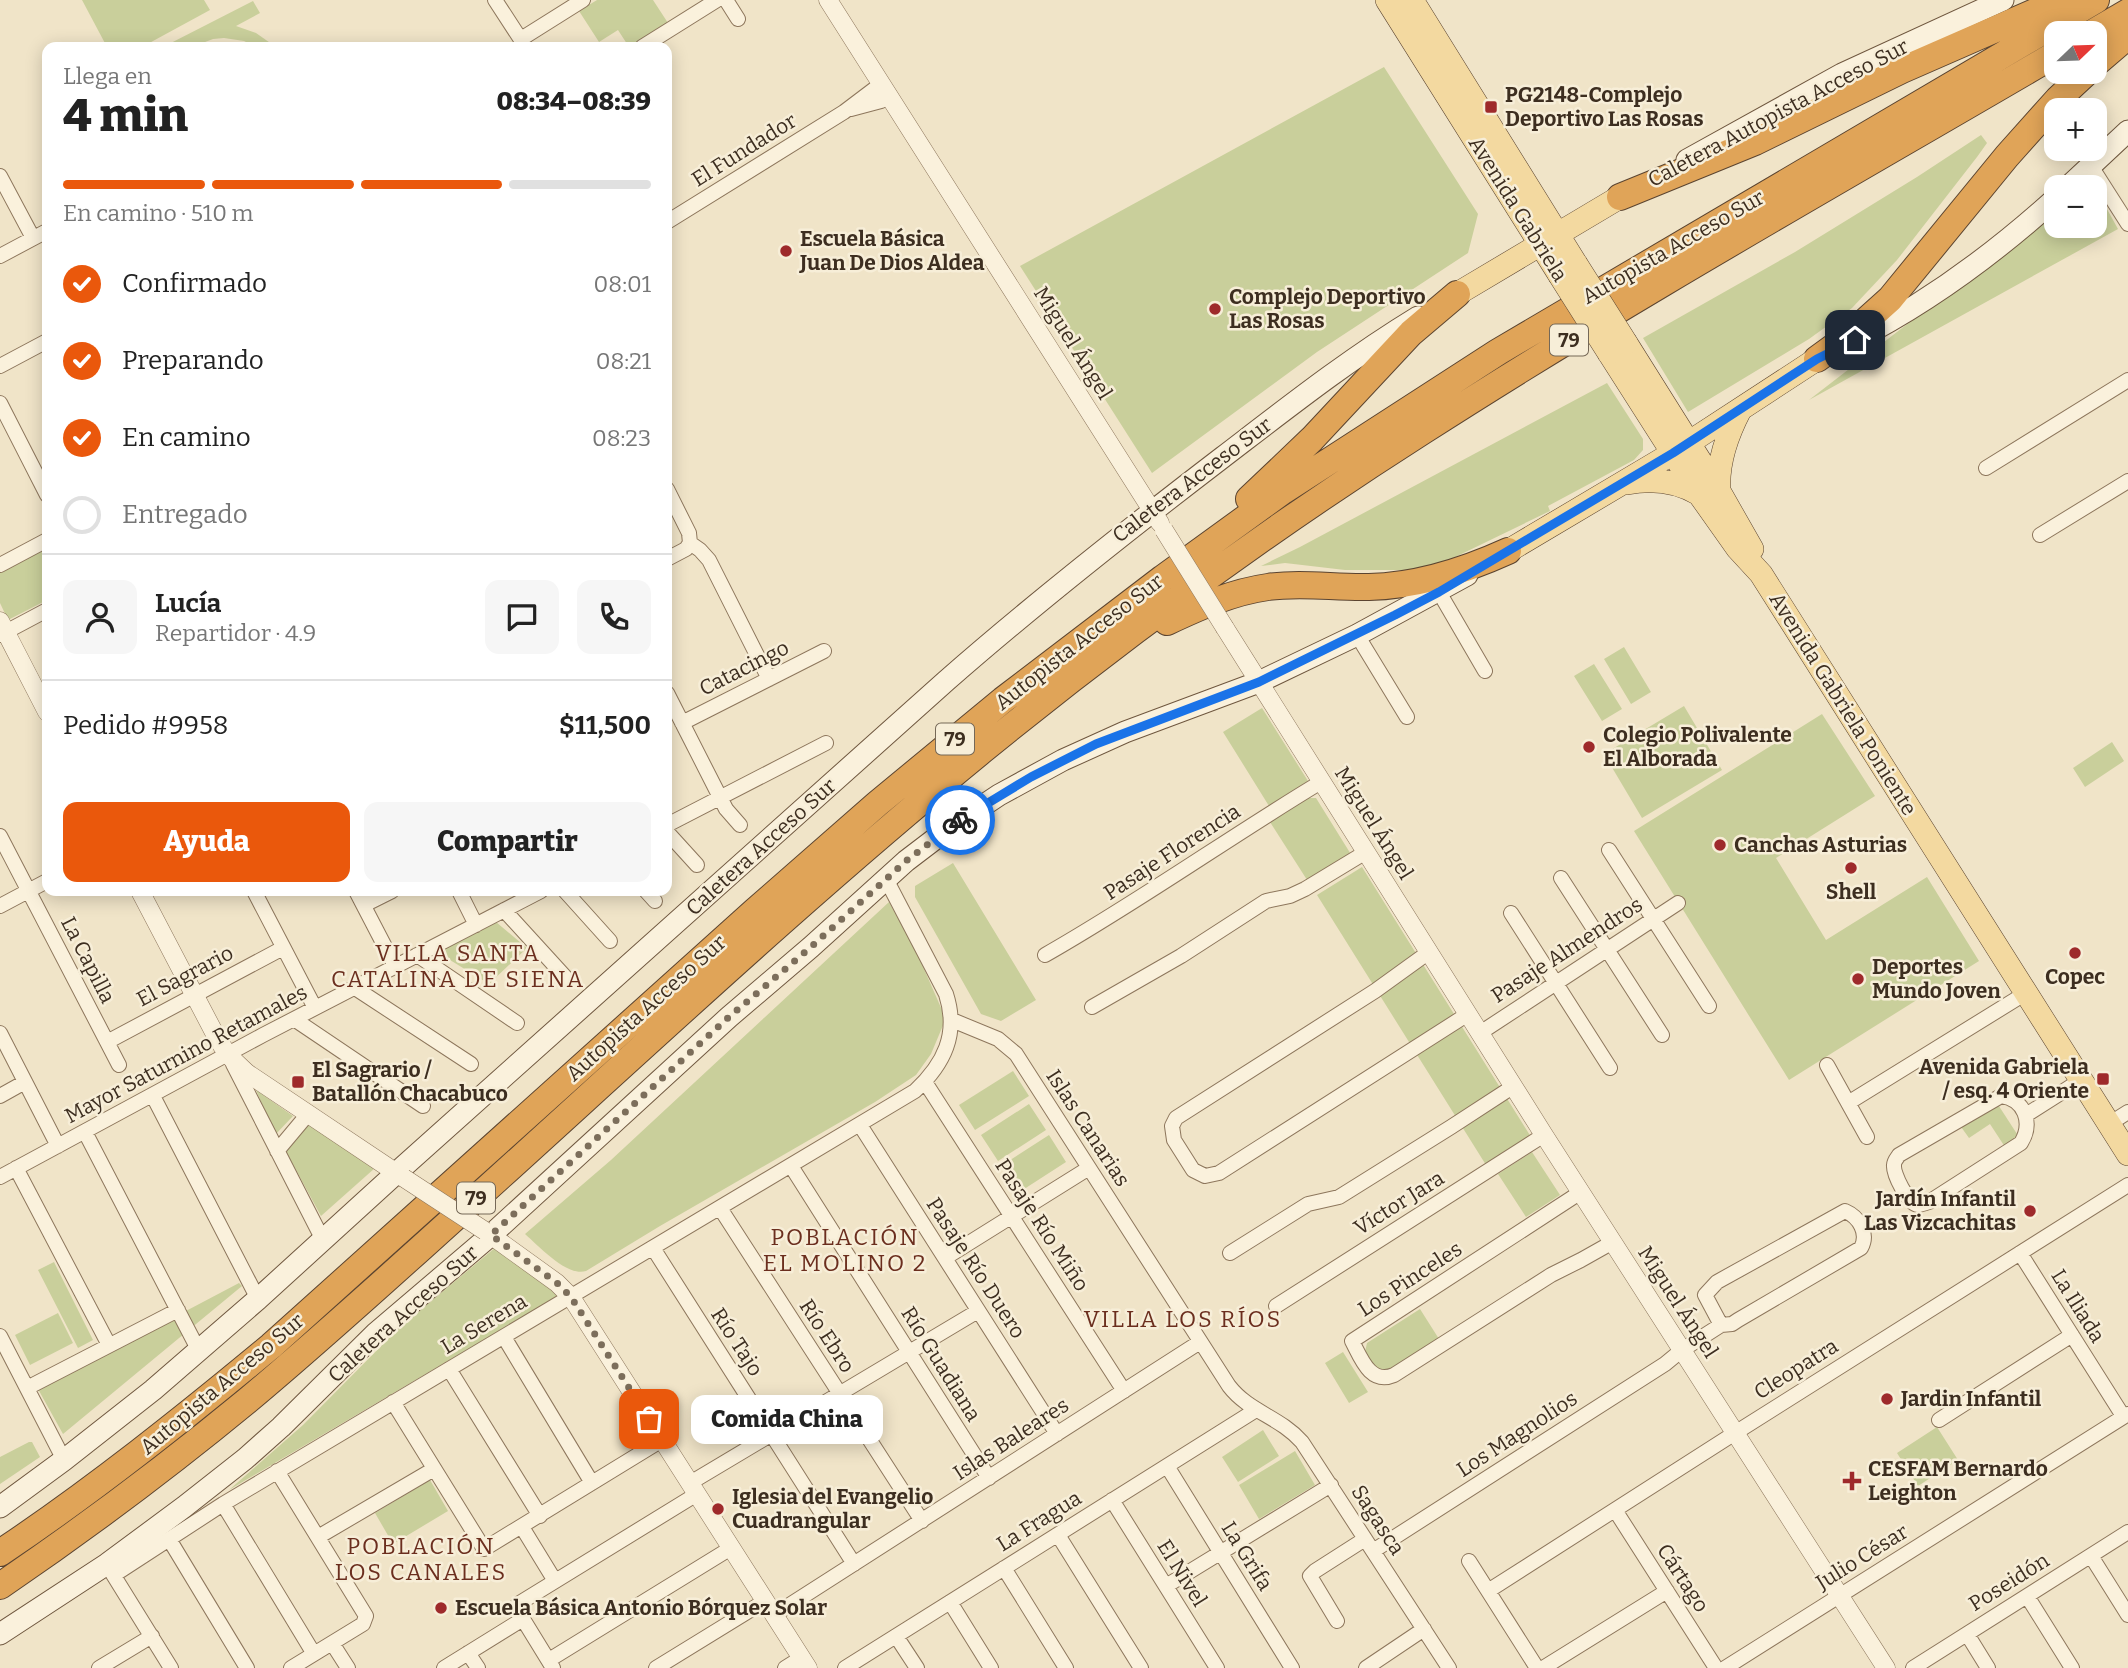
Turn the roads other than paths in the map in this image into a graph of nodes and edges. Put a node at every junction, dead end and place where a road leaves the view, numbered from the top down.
1 (495, 0) edge
2 (583, 0) edge
3 (716, 0) edge
4 (726, 0) edge
5 (828, 0) edge
6 (1387, 0) edge
7 (1412, 0) edge
8 (2062, 0) edge
9 (2096, 0) edge
10 (1993, 2) edge
11 (2128, 12) edge
12 (738, 19) dead end
13 (2107, 24) edge
14 (2128, 36) edge
15 (522, 42) edge
16 (524, 42) edge
17 (650, 42) edge
18 (2107, 54) edge
19 (2044, 61) edge
20 (2074, 84) edge
21 (885, 90) junction
22 (2128, 131) edge
23 (2091, 166) junction
24 (4, 171) edge
25 (2081, 175) edge
26 (1620, 197) junction
27 (1527, 205) junction
28 (2044, 208) edge
29 (1596, 211) junction
30 (672, 219) edge
31 (2128, 224) edge
32 (1548, 239) junction
33 (0, 256) edge
34 (1500, 268) junction
35 (1457, 294) junction
36 (42, 344) edge
37 (1817, 359) junction
38 (0, 366) edge
39 (2128, 380) edge
40 (0, 403) edge
41 (1741, 410) junction
42 (1681, 448) junction
43 (1986, 468) dead end
44 (2128, 481) edge
45 (1621, 484) junction
46 (42, 485) edge
47 (1709, 492) junction
48 (672, 499) edge
49 (1152, 511) junction
50 (2040, 535) dead end
51 (42, 543) edge
52 (690, 543) junction
53 (1508, 551) junction
54 (672, 556) edge
55 (0, 565) edge
56 (1163, 578) junction
57 (1439, 592) junction
58 (42, 612) edge
59 (2, 629) edge
60 (1357, 635) junction
61 (824, 651) dead end
62 (1101, 658) junction
63 (1485, 671) dead end
64 (769, 679) junction
65 (1259, 682) junction
66 (42, 703) edge
67 (672, 703) edge
68 (1407, 717) dead end
69 (682, 723) junction
70 (826, 743) dead end
71 (1321, 782) junction
72 (720, 797) junction
73 (672, 822) edge
74 (740, 825) dead end
75 (0, 836) edge
76 (672, 838) edge
77 (1609, 849) dead end
78 (1366, 852) junction
79 (697, 865) dead end
80 (1561, 878) dead end
81 (886, 879) junction
82 (42, 884) edge
83 (29, 891) junction
84 (143, 896) edge
85 (257, 896) edge
86 (359, 896) edge
87 (382, 896) edge
88 (462, 896) edge
89 (531, 896) edge
90 (569, 896) edge
91 (1678, 904) dead end
92 (364, 905) junction
93 (0, 906) edge
94 (504, 910) junction
95 (1511, 913) dead end
96 (1654, 919) junction
97 (476, 925) junction
98 (610, 942) dead end
99 (284, 948) junction
100 (1606, 950) junction
101 (1429, 951) junction
102 (1045, 955) dead end
103 (416, 956) junction
104 (395, 967) junction
105 (567, 979) dead end
106 (1555, 983) junction
107 (355, 988) junction
108 (2026, 993) junction
109 (195, 995) junction
110 (1709, 1006) dead end
111 (1092, 1007) dead end
112 (315, 1008) junction
113 (1468, 1014) junction
114 (294, 1019) junction
115 (952, 1020) junction
116 (517, 1023) dead end
117 (0, 1033) edge
118 (1480, 1033) junction
119 (1662, 1035) dead end
120 (107, 1042) junction
121 (228, 1055) junction
122 (471, 1064) dead end
123 (119, 1065) dead end
124 (1827, 1065) dead end
125 (1610, 1068) dead end
126 (2081, 1080) junction
127 (25, 1082) junction
128 (925, 1082) junction
129 (1514, 1086) junction
130 (0, 1096) edge
131 (153, 1096) junction
132 (1849, 1103) junction
133 (423, 1106) dead end
134 (307, 1114) junction
135 (2026, 1115) junction
136 (2119, 1118) edge
137 (860, 1125) junction
138 (85, 1132) junction
139 (1544, 1135) junction
140 (1867, 1137) dead end
141 (58, 1146) junction
142 (277, 1151) junction
143 (2128, 1154) edge
144 (791, 1166) junction
145 (16, 1168) junction
146 (1088, 1168) junction
147 (400, 1176) junction
148 (0, 1177) edge
149 (2128, 1185) edge
150 (1581, 1192) junction
151 (720, 1208) junction
152 (1012, 1216) junction
153 (488, 1233) junction
154 (323, 1240) junction
155 (1612, 1242) junction
156 (653, 1248) junction
157 (1230, 1253) dead end
158 (2020, 1253) junction
159 (945, 1258) junction
160 (571, 1297) junction
161 (258, 1299) junction
162 (1276, 1306) dead end
163 (178, 1310) junction
164 (978, 1311) junction
165 (1721, 1325) junction
166 (2072, 1335) junction
167 (504, 1337) junction
168 (0, 1338) edge
169 (1200, 1342) junction
170 (109, 1345) junction
171 (1682, 1350) junction
172 (199, 1351) junction
173 (909, 1352) junction
174 (449, 1369) junction
175 (27, 1388) junction
176 (1124, 1391) junction
177 (840, 1394) junction
178 (393, 1402) junction
179 (1256, 1410) junction
180 (2126, 1415) edge
181 (1938, 1420) dead end
182 (1735, 1433) junction
183 (1057, 1434) junction
184 (772, 1435) junction
185 (662, 1440) junction
186 (64, 1460) junction
187 (1167, 1466) junction
188 (434, 1469) junction
189 (278, 1471) junction
190 (989, 1478) junction
191 (592, 1483) junction
192 (1331, 1485) junction
193 (693, 1489) junction
194 (1112, 1500) junction
195 (223, 1504) junction
196 (0, 1507) edge
197 (1615, 1510) junction
198 (540, 1516) junction
199 (922, 1521) junction
200 (522, 1527) junction
201 (2128, 1532) edge
202 (1058, 1535) junction
203 (318, 1537) junction
204 (169, 1539) junction
205 (1369, 1545) junction
206 (731, 1548) junction
207 (0, 1553) edge
208 (1220, 1553) junction
209 (2091, 1556) junction
210 (1469, 1561) dead end
211 (854, 1564) junction
212 (110, 1569) junction
213 (1004, 1569) junction
214 (555, 1581) junction
215 (0, 1586) edge
216 (1166, 1586) junction
217 (1488, 1591) junction
218 (1667, 1591) junction
219 (1840, 1595) junction
220 (2027, 1596) junction
221 (950, 1602) junction
222 (769, 1608) junction
223 (520, 1612) junction
224 (2128, 1615) edge
225 (1337, 1621) dead end
226 (1424, 1629) junction
227 (0, 1634) edge
228 (1967, 1634) junction
229 (152, 1636) junction
230 (897, 1636) junction
231 (332, 1643) junction
232 (468, 1653) junction
233 (314, 1654) junction
234 (805, 1663) edge
235 (551, 1664) edge
236 (99, 1668) edge
237 (171, 1668) edge
238 (247, 1668) edge
239 (291, 1668) edge
240 (348, 1668) edge
241 (444, 1668) edge
242 (478, 1668) edge
243 (656, 1668) edge
244 (785, 1668) edge
245 (845, 1668) edge
246 (917, 1668) edge
247 (991, 1668) edge
248 (1066, 1668) edge
249 (1141, 1668) edge
250 (1216, 1668) edge
251 (1292, 1668) edge
252 (1366, 1668) edge
253 (1449, 1668) edge
254 (1540, 1668) edge
255 (1716, 1668) edge
256 (1725, 1668) edge
257 (1886, 1668) edge
258 (1913, 1668) edge
259 (1988, 1668) edge
260 (2071, 1668) edge

1 - 15 street
2 - 16 street
3 - 17 street
4 - 12 street
5 - 21 street, Miguel Ángel
6 - 27 main road, Avenida Gabriela
7 - 27 main road, Avenida Gabriela
8 - 26 highway
9 - 56 highway, Autopista Acceso Sur / 79
10 - 26 main road, Caletera Autopista Acceso Sur
11 - 13 highway
14 - 18 highway
19 - 62 highway, Autopista Acceso Sur / 79
20 - 37 highway
21 - 30 street, El Fundador
21 - 49 street, Miguel Ángel
22 - 23 main road
23 - 25 main road
23 - 31 street
24 - 33 street
26 - 29 main road, Caletera Autopista Acceso Sur
27 - 29 main road
27 - 32 main road, Avenida Gabriela
27 - 34 main road
28 - 37 main road
29 - 32 main road, Caletera Autopista Acceso Sur
32 - 34 main road, Caletera Acceso Sur
32 - 42 main road, Avenida Gabriela, bridge
34 - 35 main road, Caletera Acceso Sur
35 - 49 main road, Caletera Acceso Sur
35 - 56 highway
36 - 38 street
37 - 41 main road
39 - 43 street
40 - 46 street
41 - 42 main road
41 - 47 main road
42 - 45 main road, Caletera Acceso Sur
42 - 47 main road, Avenida Gabriela Poniente
44 - 50 street
45 - 47 main road
45 - 53 main road, Caletera Acceso Sur
47 - 108 main road, Avenida Gabriela Poniente
48 - 52 street
49 - 65 street, Miguel Ángel, bridge
49 - 147 main road, Caletera Acceso Sur
51 - 55 street
52 - 54 street
52 - 64 street
53 - 57 main road, Caletera Acceso Sur
53 - 62 highway
56 - 207 highway, Autopista Acceso Sur / 79
57 - 60 main road, Caletera Acceso Sur
57 - 63 street
58 - 59 street
59 - 66 street
60 - 65 main road, Caletera Acceso Sur
60 - 68 street
61 - 64 street, Catacingo
62 - 215 highway, Autopista Acceso Sur / 79
64 - 69 street, Catacingo
65 - 71 street, Miguel Ángel
65 - 81 main road, Caletera Acceso Sur
67 - 69 street
69 - 72 street
70 - 72 street
71 - 78 street, Miguel Ángel
71 - 102 street, Pasaje Florencia
72 - 73 street
72 - 74 street
75 - 83 street, La Capilla
76 - 79 street
77 - 96 street
78 - 101 street, Miguel Ángel
78 - 111 street
80 - 100 street
81 - 115 street
81 - 153 main road, Caletera Acceso Sur
82 - 83 street
83 - 93 street
83 - 120 street, La Capilla
84 - 109 street
85 - 99 street
86 - 92 street
87 - 92 street
88 - 97 street
89 - 94 street, Mayor Saturnino Retamales
90 - 98 street
91 - 96 street, Pasaje Almendros
92 - 104 street
94 - 97 street, Mayor Saturnino Retamales
94 - 105 street
95 - 106 street
96 - 100 street, Pasaje Almendros
96 - 110 street
97 - 103 street, Mayor Saturnino Retamales
99 - 109 street, El Sagrario
99 - 112 street
100 - 106 street, Pasaje Almendros
100 - 119 street
101 - 113 street, Miguel Ángel
101 - 113 street
103 - 104 street, Mayor Saturnino Retamales
103 - 116 street
104 - 107 street, Mayor Saturnino Retamales
106 - 118 street, Pasaje Almendros
106 - 125 street
107 - 112 street, Mayor Saturnino Retamales
107 - 122 street
108 - 126 main road, Avenida Gabriela Poniente
108 - 132 street
109 - 120 street, El Sagrario
109 - 121 street
112 - 114 street, Mayor Saturnino Retamales
113 - 118 street, Miguel Ángel
114 - 121 street, Mayor Saturnino Retamales
114 - 133 street
115 - 128 street, La Serena
115 - 146 street, Islas Canarias
117 - 127 street
118 - 129 street, Miguel Ángel
120 - 123 street, La Capilla
121 - 131 street, Mayor Saturnino Retamales
121 - 134 street
121 - 142 street
124 - 132 street
126 - 135 street
126 - 136 main road, Avenida Gabriela Poniente
127 - 130 street
127 - 141 street
128 - 137 street, La Serena
128 - 152 street, Pasaje Río Miño
129 - 139 street, Miguel Ángel
129 - 157 street
131 - 138 street, Mayor Saturnino Retamales
131 - 161 street
132 - 140 street
134 - 142 street
134 - 147 street
135 - 135 street
136 - 143 main road, Avenida Gabriela Poniente
137 - 144 street, La Serena
137 - 159 street, Pasaje Río Duero
138 - 141 street, Mayor Saturnino Retamales
138 - 163 street
139 - 150 street, Miguel Ángel
139 - 162 street, Víctor Jara
141 - 145 street, Mayor Saturnino Retamales
142 - 154 street
144 - 151 street, La Serena
144 - 173 street, Río Guadiana
145 - 148 street, Mayor Saturnino Retamales
145 - 170 street
146 - 152 street
146 - 169 street, Islas Canarias
147 - 153 street, bridge
147 - 154 main road, Caletera Acceso Sur
149 - 158 street, Cleopatra
150 - 155 street, Miguel Ángel
150 - 155 street, Los Pinceles
151 - 156 street, La Serena
151 - 177 street, Río Ebro
152 - 159 street
152 - 176 street, Pasaje Río Miño
153 - 160 street
153 - 212 main road, Caletera Acceso Sur
154 - 161 main road, Caletera Acceso Sur
155 - 171 street, Miguel Ángel
156 - 160 street, La Serena
156 - 184 street, Río Tajo
158 - 166 street, La Iliada
158 - 182 street, Cleopatra
159 - 164 street, Pasaje Río Duero
160 - 167 street, La Serena
160 - 185 street
161 - 172 main road, Caletera Acceso Sur
163 - 170 street
163 - 172 street
164 - 173 street
164 - 183 street, Pasaje Río Duero
165 - 165 street, Los Magnolios
165 - 171 street, Los Magnolios
166 - 180 street, La Iliada
166 - 181 street
167 - 174 street, La Serena
167 - 191 street
168 - 175 street
169 - 176 street, Islas Baleares
169 - 179 street, Islas Canarias
170 - 175 street
171 - 182 street, Miguel Ángel
171 - 205 street, Los Magnolios
172 - 186 main road, Caletera Acceso Sur
173 - 177 street
173 - 190 street, Río Guadiana
174 - 178 street, La Serena
174 - 198 street
175 - 186 street
176 - 183 street, Islas Baleares
177 - 184 street
177 - 199 street, Río Ebro
178 - 188 street
178 - 189 street, La Serena
179 - 187 street, La Fragua
179 - 192 street, Sagasca
180 - 219 street, Julio César
182 - 197 street, Cleopatra
182 - 219 street, Miguel Ángel
183 - 190 street, Islas Baleares
184 - 193 street
184 - 211 street, Río Tajo
185 - 191 street
185 - 193 street
186 - 196 main road, Caletera Acceso Sur
187 - 194 street, La Fragua
187 - 208 street, La Grifa
188 - 200 street
188 - 203 street
189 - 195 street, La Serena
189 - 203 street
190 - 199 street, Islas Baleares
191 - 198 street
192 - 205 street, Sagasca
192 - 208 street
193 - 206 street
193 - 214 street
194 - 202 street, La Fragua
194 - 216 street, El Nivel
195 - 204 street, La Serena
195 - 233 street
197 - 217 street, Cleopatra
197 - 218 street, Cártago
198 - 200 street
199 - 211 street, Islas Baleares
200 - 214 street
201 - 209 street, Poseidón
202 - 213 street, La Fragua
202 - 249 street
203 - 231 street
204 - 212 street, La Serena
204 - 238 street
205 - 225 street, Los Magnolios
205 - 226 street, Sagasca
206 - 222 street
206 - 235 street
208 - 216 street
208 - 251 street, La Grifa
209 - 220 street, Poseidón
209 - 224 street
210 - 217 street
211 - 222 street, Islas Baleares
212 - 227 main road, Caletera Acceso Sur
212 - 229 street
213 - 221 street, La Fragua
213 - 248 street
214 - 223 street
216 - 250 street, El Nivel
217 - 254 street
218 - 254 street
218 - 255 street, Cártago
219 - 256 street, Julio César
219 - 257 street, Miguel Ángel
220 - 228 street, Poseidón
220 - 260 street
221 - 230 street, La Fragua
221 - 247 street
222 - 234 street
222 - 243 street, Islas Baleares
223 - 232 street
223 - 235 street
226 - 252 street
226 - 253 street, Sagasca
228 - 258 street, Poseidón
228 - 259 street
229 - 236 street
229 - 237 street
230 - 245 street, La Fragua
230 - 246 street
231 - 233 street
231 - 240 street
232 - 241 street
232 - 242 street
233 - 239 street
234 - 244 street

